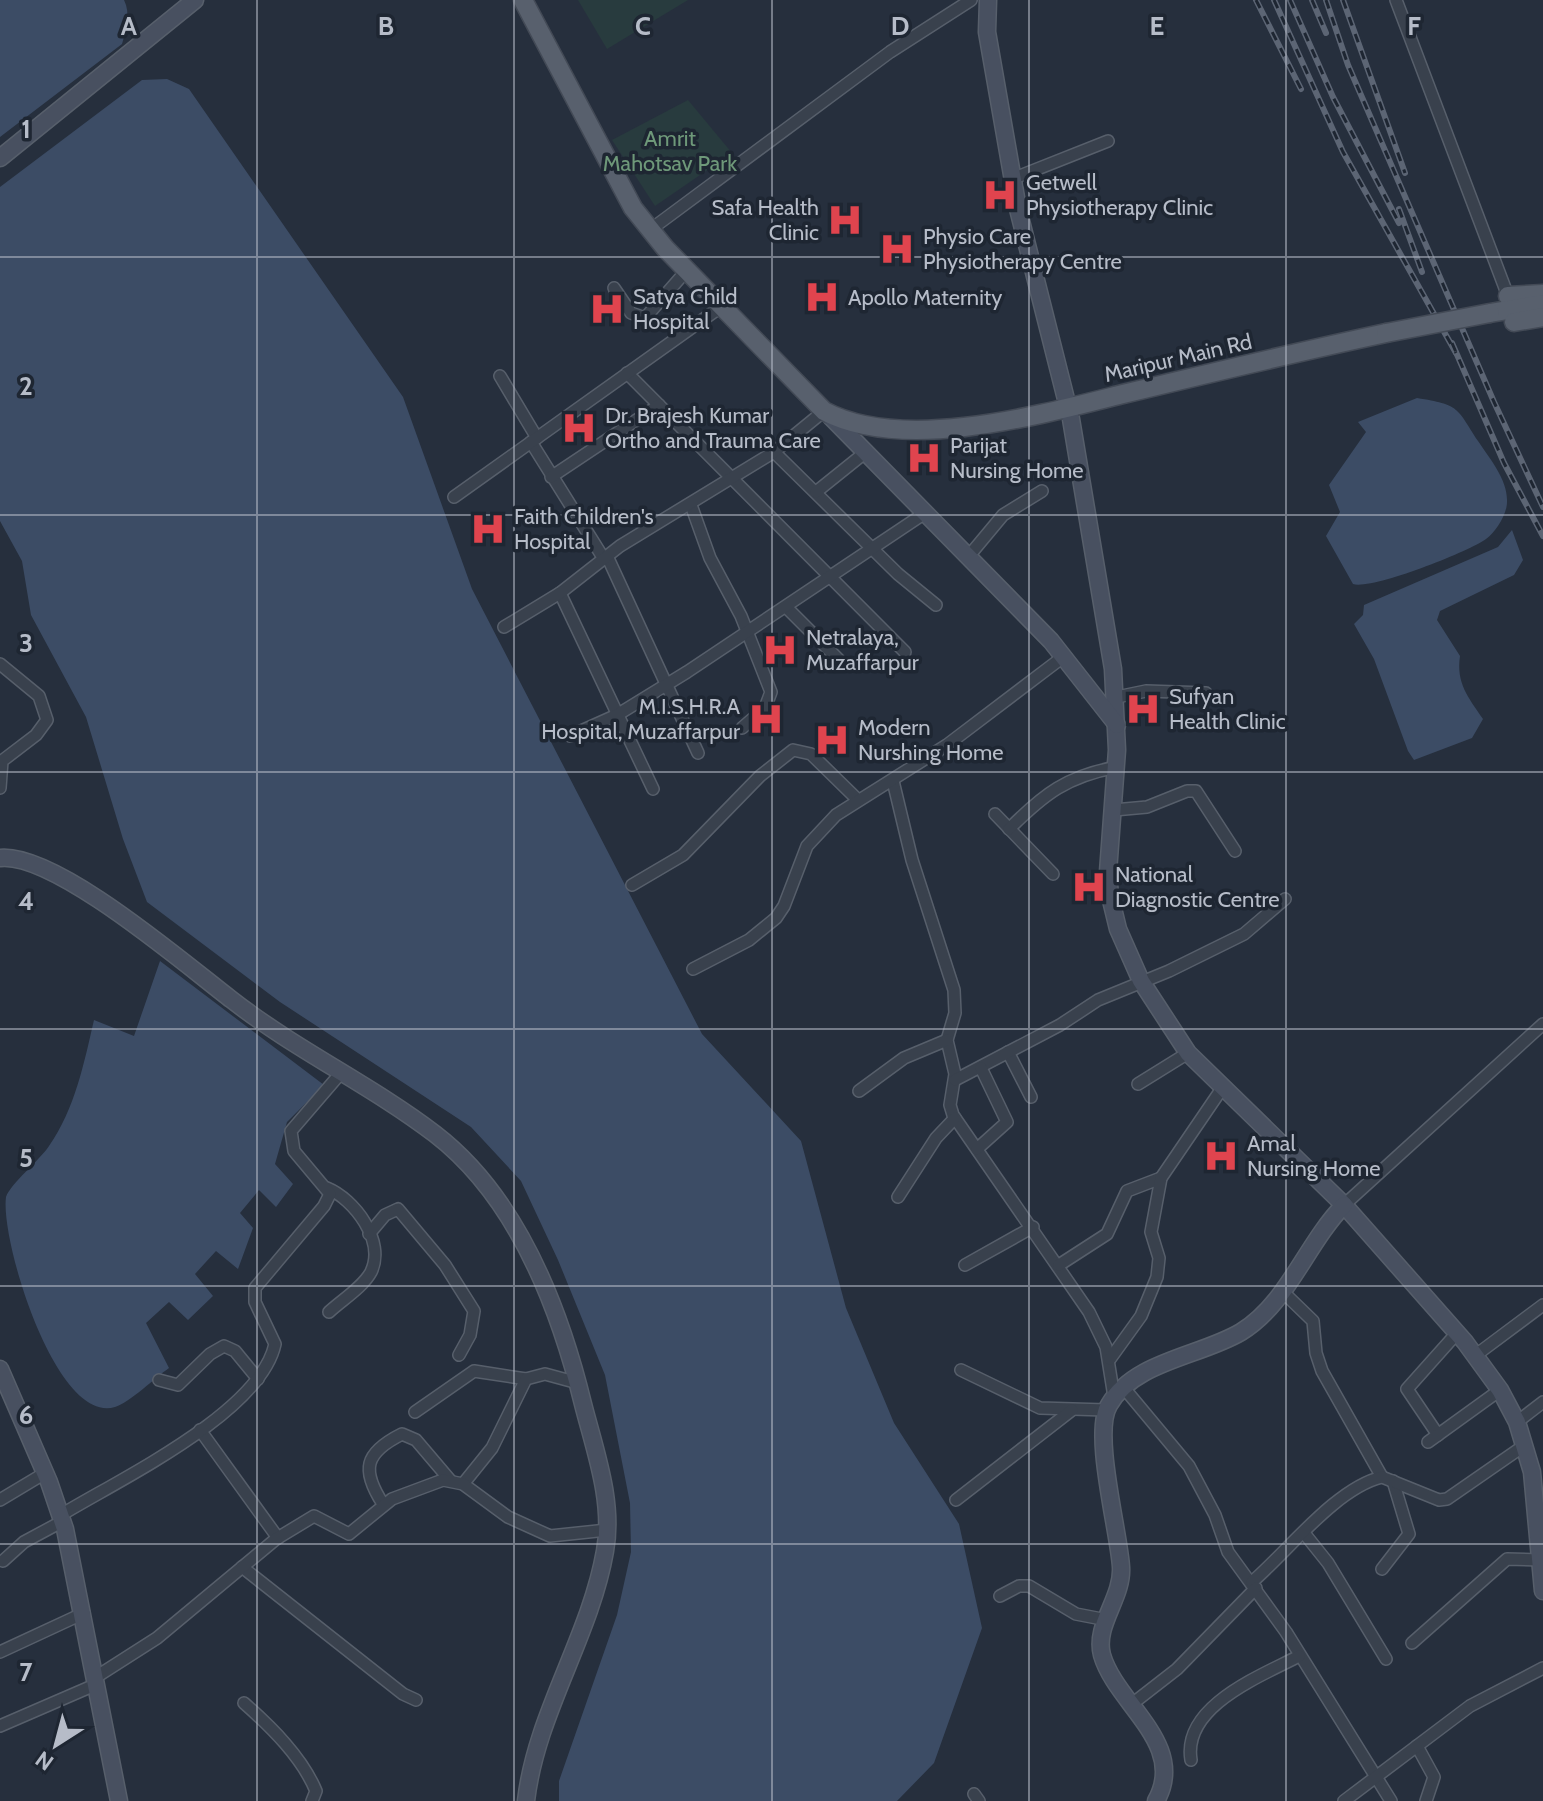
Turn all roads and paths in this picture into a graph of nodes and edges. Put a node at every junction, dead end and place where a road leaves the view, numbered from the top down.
1 (195, 0) edge
2 (523, 0) edge
3 (971, 0) edge
4 (988, 0) edge
5 (1396, 0) edge
6 (1108, 141) dead end
7 (0, 158) edge
8 (1012, 179) junction
9 (650, 230) junction
10 (687, 270) junction
11 (614, 288) dead end
12 (1543, 294) edge
13 (1508, 296) joint
14 (1543, 304) edge
15 (722, 306) junction
16 (1543, 317) edge
17 (1514, 322) dead end
18 (627, 373) junction
19 (500, 376) dead end
20 (659, 405) junction
21 (1069, 409) junction
22 (824, 411) junction
23 (534, 440) junction
24 (867, 451) junction
25 (774, 452) junction
26 (551, 477) junction
27 (732, 477) junction
28 (1042, 491) dead end
29 (816, 492) junction
30 (454, 497) dead end
31 (691, 505) junction
32 (925, 513) junction
33 (874, 548) junction
34 (968, 557) junction
35 (606, 558) junction
36 (831, 578) junction
37 (560, 593) junction
38 (936, 605) dead end
39 (787, 608) junction
40 (504, 627) dead end
41 (747, 633) junction
42 (905, 652) dead end
43 (1063, 657) junction
44 (839, 660) dead end
45 (0, 664) edge
46 (667, 683) junction
47 (1206, 693) dead end
48 (1117, 697) junction
49 (617, 715) junction
50 (1117, 725) junction
51 (742, 728) dead end
52 (570, 736) dead end
53 (698, 753) dead end
54 (1117, 767) junction
55 (893, 781) junction
56 (0, 788) edge
57 (653, 789) dead end
58 (858, 800) junction
59 (1114, 810) junction
60 (995, 814) dead end
61 (1009, 829) junction
62 (1235, 851) dead end
63 (0, 858) edge
64 (1053, 874) dead end
65 (632, 885) dead end
66 (1285, 899) dead end
67 (693, 969) dead end
68 (1141, 981) junction
69 (1543, 1024) edge
70 (947, 1040) junction
71 (1008, 1052) junction
72 (1188, 1053) junction
73 (981, 1068) junction
74 (340, 1074) junction
75 (955, 1080) junction
76 (1138, 1084) dead end
77 (1223, 1087) junction
78 (859, 1091) dead end
79 (1031, 1097) dead end
80 (955, 1118) junction
81 (977, 1149) junction
82 (1161, 1178) junction
83 (327, 1188) junction
84 (898, 1197) dead end
85 (1344, 1205) junction
86 (1033, 1227) junction
87 (369, 1234) junction
88 (965, 1265) dead end
89 (1059, 1265) junction
90 (1282, 1291) junction
91 (1543, 1305) edge
92 (329, 1312) dead end
93 (1457, 1333) junction
94 (459, 1355) dead end
95 (1476, 1355) junction
96 (1110, 1359) junction
97 (0, 1369) edge
98 (961, 1370) dead end
99 (258, 1379) junction
100 (526, 1379) junction
101 (159, 1380) dead end
102 (578, 1383) junction
103 (1500, 1390) junction
104 (1115, 1398) junction
105 (1543, 1402) edge
106 (1073, 1410) junction
107 (415, 1412) dead end
108 (1517, 1422) junction
109 (200, 1430) junction
110 (1525, 1445) junction
111 (45, 1473) junction
112 (1388, 1479) junction
113 (450, 1480) junction
114 (463, 1484) junction
115 (0, 1500) edge
116 (956, 1500) dead end
117 (383, 1504) junction
118 (62, 1518) junction
119 (607, 1530) junction
120 (1304, 1533) junction
121 (278, 1538) junction
122 (1541, 1560) junction
123 (3, 1561) dead end
124 (242, 1567) junction
125 (1382, 1569) dead end
126 (1254, 1585) junction
127 (1543, 1587) edge
128 (1000, 1596) dead end
129 (84, 1613) junction
130 (1107, 1620) junction
131 (1412, 1643) dead end
132 (0, 1652) edge
133 (1299, 1656) junction
134 (1386, 1659) dead end
135 (1543, 1668) edge
136 (97, 1681) junction
137 (416, 1700) dead end
138 (244, 1703) dead end
139 (1132, 1704) junction
140 (0, 1726) edge
141 (1417, 1746) junction
142 (1191, 1760) dead end
143 (1374, 1777) junction
144 (119, 1801) edge
145 (312, 1801) edge
146 (526, 1801) edge
147 (1156, 1801) edge
148 (1344, 1801) edge
149 (1391, 1801) edge
150 (1426, 1801) edge

1 - 7 street
2 - 9 main road
3 - 9 street
4 - 8 street
5 - 13 street
6 - 8 street
8 - 21 street
9 - 10 main road
10 - 11 street
10 - 15 main road
12 - 13 main road
14 - 21 main road, Maripur Main Rd, bridge
15 - 18 street
15 - 22 main road
16 - 17 main road
18 - 20 street
18 - 23 street
19 - 23 street
20 - 26 street
20 - 27 street
21 - 22 main road, Maripur Main Rd
21 - 48 street
22 - 24 street
22 - 25 street
23 - 26 street
23 - 30 street
24 - 29 street
24 - 32 street
25 - 27 street
25 - 29 street
26 - 35 street
27 - 31 street
27 - 36 street
28 - 34 street
29 - 33 street
31 - 35 street
31 - 41 street
32 - 33 street
32 - 34 street
33 - 36 street
33 - 38 street
34 - 43 street
35 - 37 street
35 - 46 street
36 - 39 street
36 - 42 street
37 - 40 street
37 - 49 street
39 - 41 street
39 - 44 street
41 - 46 street
41 - 51 street
43 - 50 street
43 - 55 street
45 - 56 street
46 - 49 street
46 - 53 street
47 - 48 street
48 - 50 street
49 - 52 street
49 - 57 street
50 - 54 street
54 - 59 street
54 - 61 street
55 - 58 street
55 - 70 street
58 - 65 street
58 - 67 street
59 - 62 street
59 - 68 street
60 - 61 street
61 - 64 street
63 - 74 street
66 - 68 street
68 - 71 street
68 - 72 street
69 - 85 street
70 - 75 street
70 - 78 street
71 - 73 street
71 - 79 street
72 - 76 street
72 - 77 street
73 - 75 street
73 - 81 street
74 - 83 street
74 - 102 street
75 - 80 street
77 - 82 street
77 - 85 street
80 - 81 street
80 - 84 street
81 - 86 street
82 - 89 street
82 - 96 street
83 - 87 street
83 - 99 street
85 - 90 street
85 - 93 street
86 - 88 street
86 - 89 street
87 - 92 street
87 - 94 street
89 - 96 street
90 - 104 street
90 - 112 street
91 - 95 street
93 - 95 street
93 - 103 street
95 - 103 street
96 - 104 street
97 - 111 street
98 - 106 street
99 - 101 street
99 - 109 street
100 - 102 street
100 - 107 street
100 - 114 street
102 - 119 street
103 - 108 street
104 - 106 street
104 - 126 street
104 - 130 street
105 - 108 street
106 - 116 street
108 - 110 street
109 - 118 street
109 - 121 street
110 - 112 street
110 - 122 street
111 - 115 street
111 - 118 street
112 - 120 street
112 - 125 street
113 - 114 street
113 - 117 street
113 - 117 street
114 - 119 street
117 - 121 street
118 - 123 street
118 - 129 street
119 - 146 street
120 - 126 street
120 - 134 street
121 - 124 street
122 - 127 street
122 - 131 street
124 - 136 street
124 - 137 street
126 - 133 street
126 - 139 street
128 - 130 street
129 - 132 street
129 - 136 street
130 - 139 street
133 - 142 street
133 - 143 street
135 - 141 street
136 - 140 street
136 - 144 street
138 - 145 street
139 - 147 street
141 - 143 street
141 - 150 street
143 - 148 street
143 - 149 street

